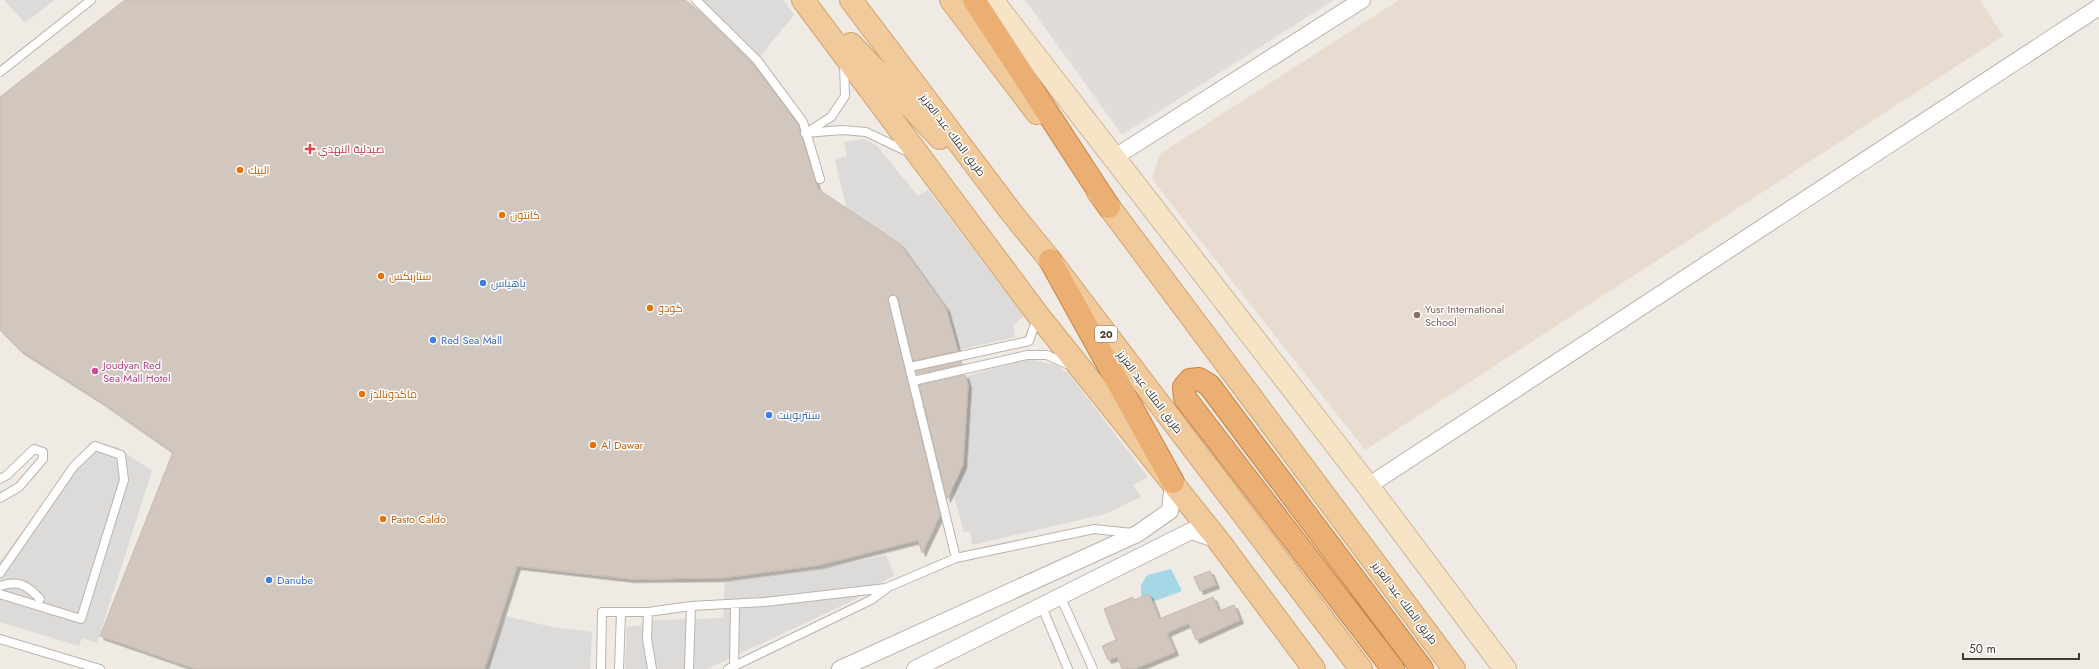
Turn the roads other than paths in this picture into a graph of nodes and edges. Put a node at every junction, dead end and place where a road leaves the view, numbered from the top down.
1 (91, 0) edge
2 (696, 0) edge
3 (803, 0) edge
4 (809, 0) edge
5 (852, 0) edge
6 (951, 0) edge
7 (974, 0) edge
8 (992, 0) edge
9 (1362, 0) edge
10 (2099, 7) edge
11 (843, 54) junction
12 (0, 72) edge
13 (805, 133) junction
14 (1115, 157) junction
15 (921, 159) junction
16 (820, 179) dead end
17 (1109, 207) junction
18 (1011, 212) junction
19 (1050, 260) junction
20 (893, 300) dead end
21 (1038, 315) junction
22 (910, 367) junction
23 (1082, 372) junction
24 (913, 381) junction
25 (1, 478) edge
26 (1173, 482) junction
27 (1368, 486) junction
28 (0, 498) edge
29 (1136, 534) junction
30 (1218, 540) junction
31 (956, 558) junction
32 (0, 573) edge
33 (0, 586) edge
34 (886, 588) junction
35 (0, 594) edge
36 (1061, 598) junction
37 (40, 599) dead end
38 (735, 604) junction
39 (691, 606) junction
40 (1042, 607) junction
41 (648, 612) junction
42 (621, 613) junction
43 (0, 638) edge
44 (731, 668) edge
45 (100, 669) edge
46 (601, 669) edge
47 (619, 669) edge
48 (652, 669) edge
49 (689, 669) edge
50 (840, 669) edge
51 (915, 669) edge
52 (1068, 669) edge
53 (1093, 669) edge
54 (1314, 669) edge
55 (1361, 669) edge
56 (1393, 669) edge
57 (1422, 669) edge
58 (1454, 669) edge
59 (1505, 669) edge

1 - 12 lane
2 - 13 lane
3 - 11 main road
4 - 18 main road
5 - 18 main road, طريق الملك عبد العزيز / 20
6 - 17 main road, طريق الملك عبد العزيز
7 - 17 highway
8 - 14 main road
9 - 14 street
10 - 27 street
11 - 13 lane
11 - 15 main road
13 - 15 lane
13 - 16 lane
14 - 27 main road
15 - 21 main road
17 - 58 main road, طريق الملك عبد العزيز
18 - 19 main road, طريق الملك عبد العزيز / 20
19 - 26 highway
19 - 55 main road, طريق الملك عبد العزيز / 20
20 - 22 lane
21 - 22 lane
21 - 23 main road
22 - 24 lane
23 - 24 lane
23 - 26 main road
24 - 31 lane
25 - 28 lane
26 - 29 street
26 - 30 main road
27 - 59 main road
29 - 31 lane
29 - 50 street
30 - 36 street
30 - 54 main road
31 - 34 lane
32 - 35 lane
33 - 37 lane
34 - 38 lane
34 - 44 lane
36 - 40 street
36 - 53 lane
38 - 39 lane
38 - 44 lane
39 - 41 lane
39 - 49 lane
40 - 51 street
40 - 52 lane
41 - 42 lane
41 - 48 lane
42 - 46 lane
42 - 47 lane
43 - 45 lane
56 - 57 highway

